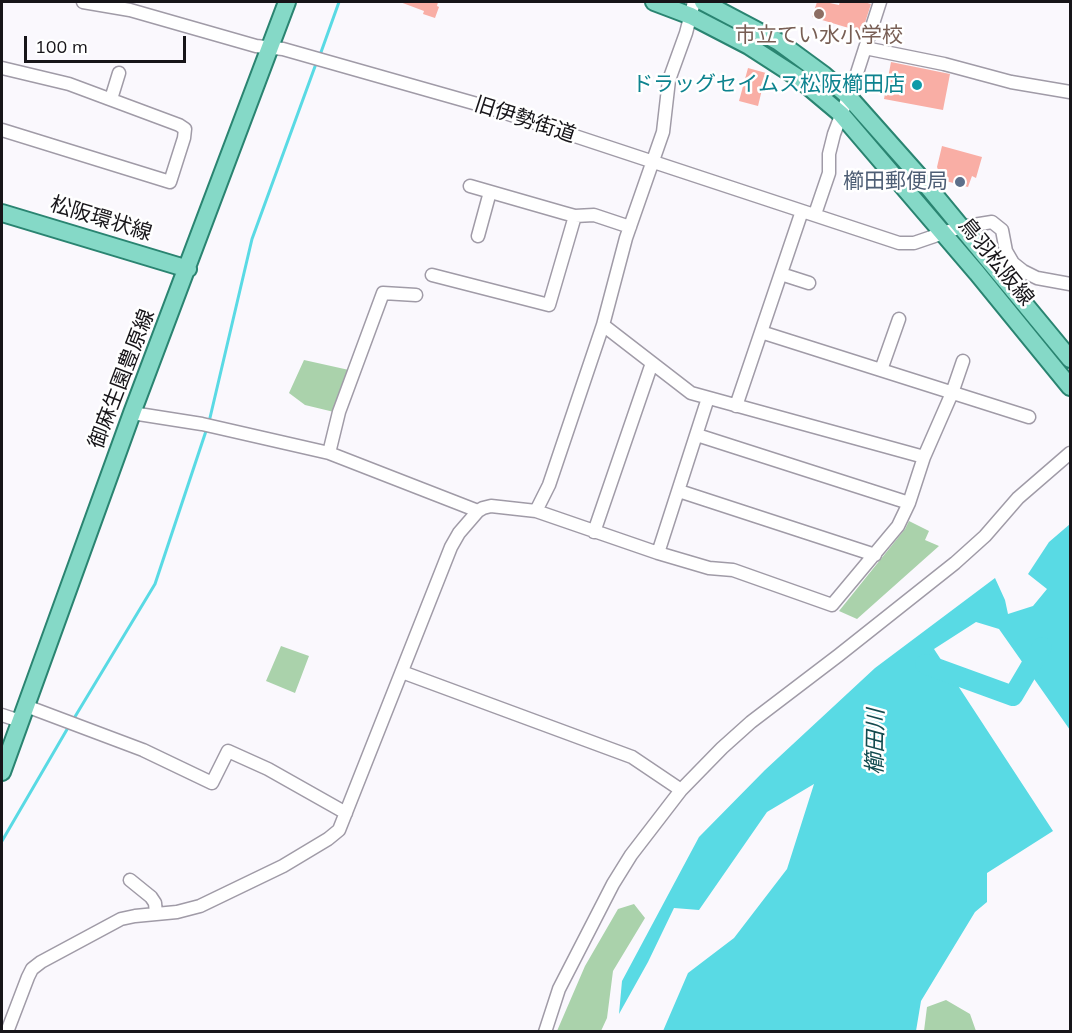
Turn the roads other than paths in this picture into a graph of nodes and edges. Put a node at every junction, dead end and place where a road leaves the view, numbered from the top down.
1 (83, 2) edge
2 (287, 2) edge
3 (654, 2) edge
4 (703, 2) edge
5 (880, 2) edge
6 (692, 9) edge
7 (269, 48) junction
8 (865, 48) junction
9 (2, 68) edge
10 (119, 73) dead end
11 (1071, 92) edge
12 (848, 96) junction
13 (111, 99) junction
14 (841, 114) junction
15 (2, 130) edge
16 (654, 163) junction
17 (470, 186) dead end
18 (490, 192) junction
19 (802, 210) junction
20 (2, 213) edge
21 (815, 214) junction
22 (575, 216) junction
23 (630, 226) junction
24 (961, 227) junction
25 (943, 233) junction
26 (478, 236) dead end
27 (188, 269) junction
28 (780, 274) junction
29 (432, 275) dead end
30 (808, 283) dead end
31 (1071, 284) edge
32 (416, 295) dead end
33 (899, 319) dead end
34 (603, 325) junction
35 (761, 332) junction
36 (1071, 358) edge
37 (963, 361) dead end
38 (652, 363) junction
39 (881, 370) junction
40 (1071, 387) edge
41 (952, 393) junction
42 (708, 398) junction
43 (736, 406) junction
44 (132, 413) junction
45 (1029, 417) dead end
46 (697, 435) junction
47 (329, 453) junction
48 (1071, 453) edge
49 (924, 457) junction
50 (679, 491) junction
51 (909, 502) junction
52 (478, 511) junction
53 (536, 511) junction
54 (594, 532) junction
55 (658, 553) junction
56 (875, 555) junction
57 (402, 672) junction
58 (23, 713) junction
59 (2, 715) edge
60 (2, 772) edge
61 (681, 790) junction
62 (346, 813) junction
63 (130, 880) dead end
64 (156, 914) junction
65 (7, 1032) edge
66 (545, 1032) edge

1 - 7 street, 旧伊勢街道
2 - 7 main road, 御麻生園豊原線
3 - 6 main road, 鳥羽松阪線
4 - 12 main road, 鳥羽松阪線
5 - 8 street
6 - 14 main road, 鳥羽松阪線
6 - 16 street
7 - 16 street, 旧伊勢街道
7 - 27 main road, 御麻生園豊原線
8 - 11 street
8 - 12 street
9 - 13 street
10 - 13 street
12 - 14 street
12 - 24 main road, 鳥羽松阪線
13 - 15 street
14 - 21 street
14 - 25 main road, 鳥羽松阪線
16 - 19 street, 旧伊勢街道
16 - 23 street
17 - 18 street
18 - 22 street
18 - 26 street
19 - 21 street, 旧伊勢街道
19 - 28 street
20 - 27 main road, 松阪環状線
21 - 25 street, 旧伊勢街道
22 - 23 street
22 - 29 street
23 - 34 street
24 - 25 street, 旧伊勢街道
24 - 31 street, 旧伊勢街道
24 - 36 main road, 鳥羽松阪線
25 - 40 main road, 鳥羽松阪線
27 - 44 main road, 御麻生園豊原線
28 - 30 street
28 - 35 street
32 - 47 street
33 - 39 street
34 - 38 street
34 - 53 street
35 - 39 street
35 - 43 street
37 - 41 street
38 - 42 street
38 - 54 street
39 - 41 street
41 - 45 street
41 - 49 street
42 - 43 street
42 - 46 street
43 - 49 street
44 - 47 street
44 - 58 main road, 御麻生園豊原線
46 - 50 street
46 - 51 street
47 - 52 street
48 - 61 street
49 - 51 street
50 - 55 street
50 - 56 street
51 - 56 street
52 - 53 street
52 - 57 street
53 - 54 street
54 - 55 street
55 - 56 street
57 - 61 street
57 - 62 street
58 - 59 street
58 - 60 main road, 御麻生園豊原線
58 - 62 street
61 - 66 street
62 - 64 street
63 - 64 street
64 - 65 street

